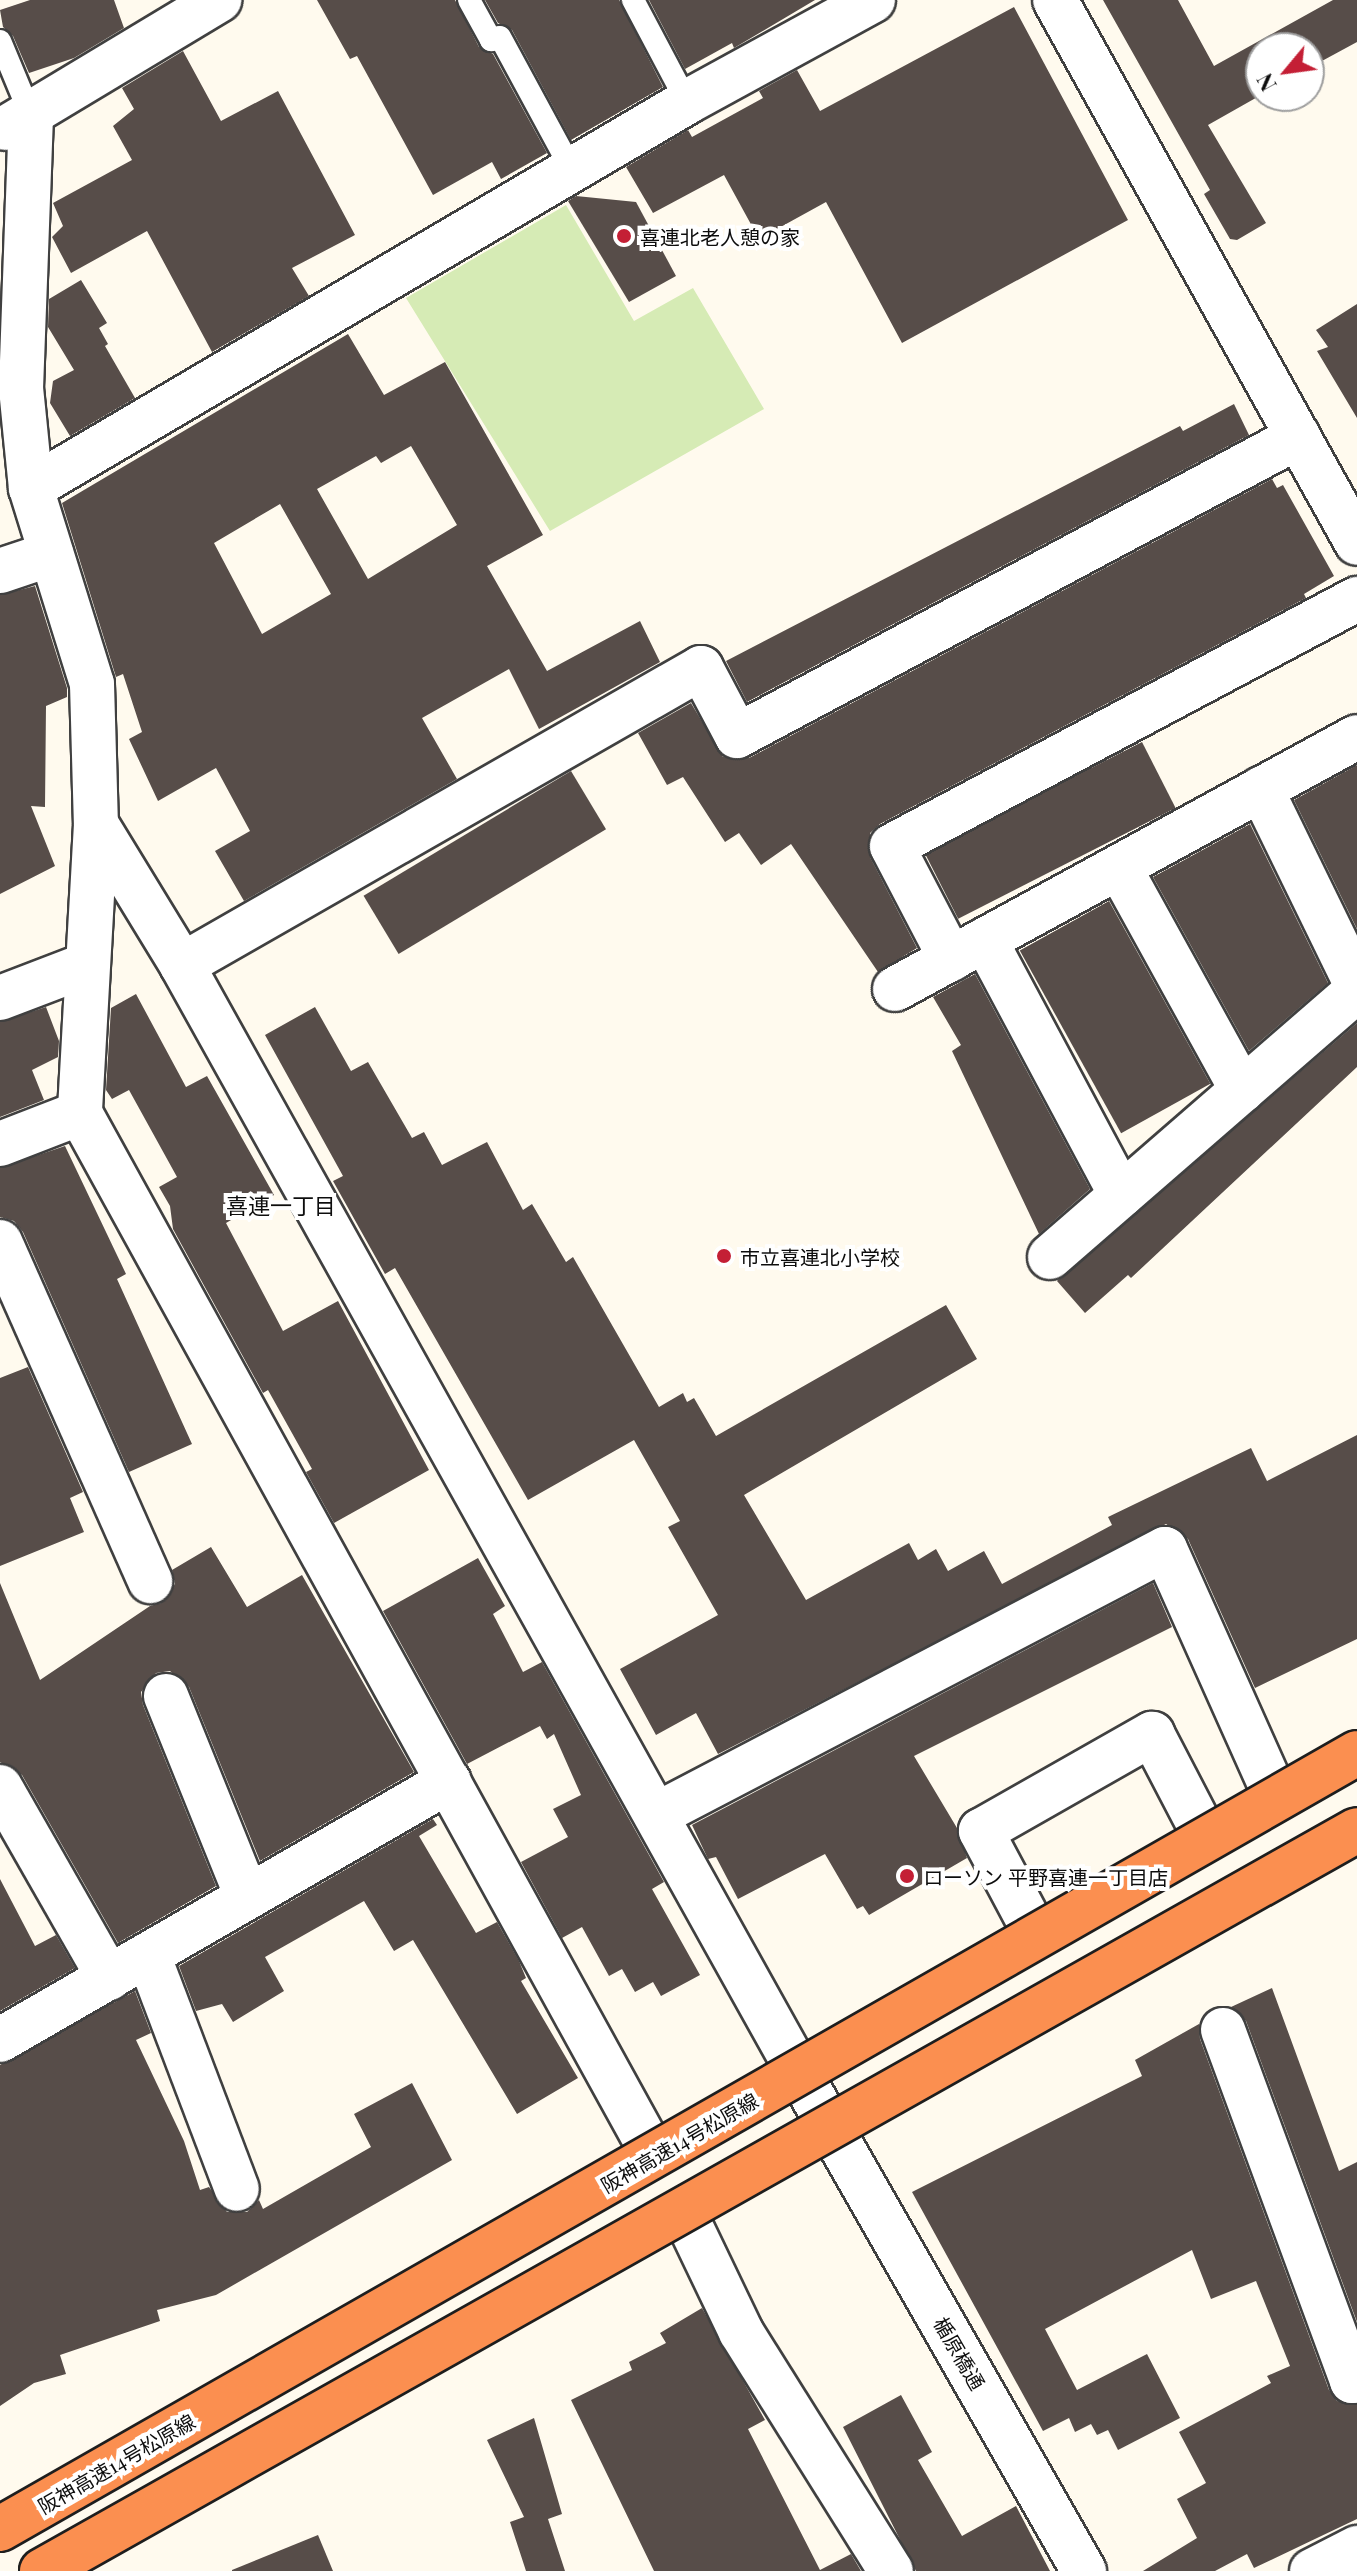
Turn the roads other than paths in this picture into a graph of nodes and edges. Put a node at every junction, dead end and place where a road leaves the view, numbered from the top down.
1 (219, 0) edge
2 (469, 0) edge
3 (633, 0) edge
4 (873, 0) edge
5 (1055, 0) edge
6 (0, 41) edge
7 (687, 102) junction
8 (15, 123) edge
9 (572, 170) junction
10 (10, 391) edge
11 (1298, 437) junction
12 (31, 488) junction
13 (1357, 543) edge
14 (51, 554) junction
15 (0, 571) edge
16 (1357, 599) edge
17 (1357, 737) edge
18 (1261, 789) junction
19 (96, 824) junction
20 (1119, 867) junction
21 (968, 949) junction
22 (182, 965) junction
23 (84, 966) junction
24 (1357, 988) edge
25 (895, 989) dead end
26 (0, 998) edge
27 (1242, 1090) junction
28 (80, 1113) junction
29 (0, 1144) edge
30 (1121, 1195) junction
31 (0, 1242) edge
32 (1050, 1257) dead end
33 (150, 1581) dead end
34 (166, 1696) dead end
35 (1357, 1753) edge
36 (449, 1781) junction
37 (0, 1787) edge
38 (1274, 1793) dead end
39 (658, 1814) junction
40 (1357, 1830) edge
41 (1203, 1832) dead end
42 (247, 1896) junction
43 (1032, 1927) dead end
44 (148, 1955) junction
45 (109, 1978) junction
46 (1223, 2030) dead end
47 (0, 2040) edge
48 (647, 2143) dead end
49 (237, 2189) dead end
50 (686, 2217) dead end
51 (1357, 2379) edge
52 (0, 2529) edge
53 (1357, 2548) edge
54 (42, 2571) edge
55 (891, 2571) edge
56 (1084, 2571) edge
57 (1312, 2571) edge

1 - 8 street
2 - 9 lane
3 - 7 lane
4 - 7 street
5 - 11 street
6 - 8 lane
7 - 9 street
8 - 10 street
9 - 12 street
10 - 12 street
11 - 13 street
11 - 22 street
12 - 14 street
14 - 15 street
14 - 19 street
16 - 21 street
17 - 18 street
18 - 20 street
18 - 24 street
19 - 22 street, 楯原橋通
19 - 23 street
20 - 21 street
20 - 27 street
21 - 25 street
21 - 30 street
22 - 39 street, 楯原橋通
23 - 26 street
23 - 28 street
24 - 27 street
27 - 30 street
28 - 29 street
28 - 36 street
30 - 32 street
31 - 33 street
34 - 42 street
35 - 52 highway, 阪神高速14号松原線, bridge
36 - 42 street
36 - 48 street
37 - 45 street
38 - 39 street
39 - 56 street, 楯原橋通
40 - 54 highway, bridge
41 - 43 street
42 - 44 street
44 - 45 street
44 - 49 street
45 - 47 street
46 - 51 street
50 - 55 street
53 - 57 street

